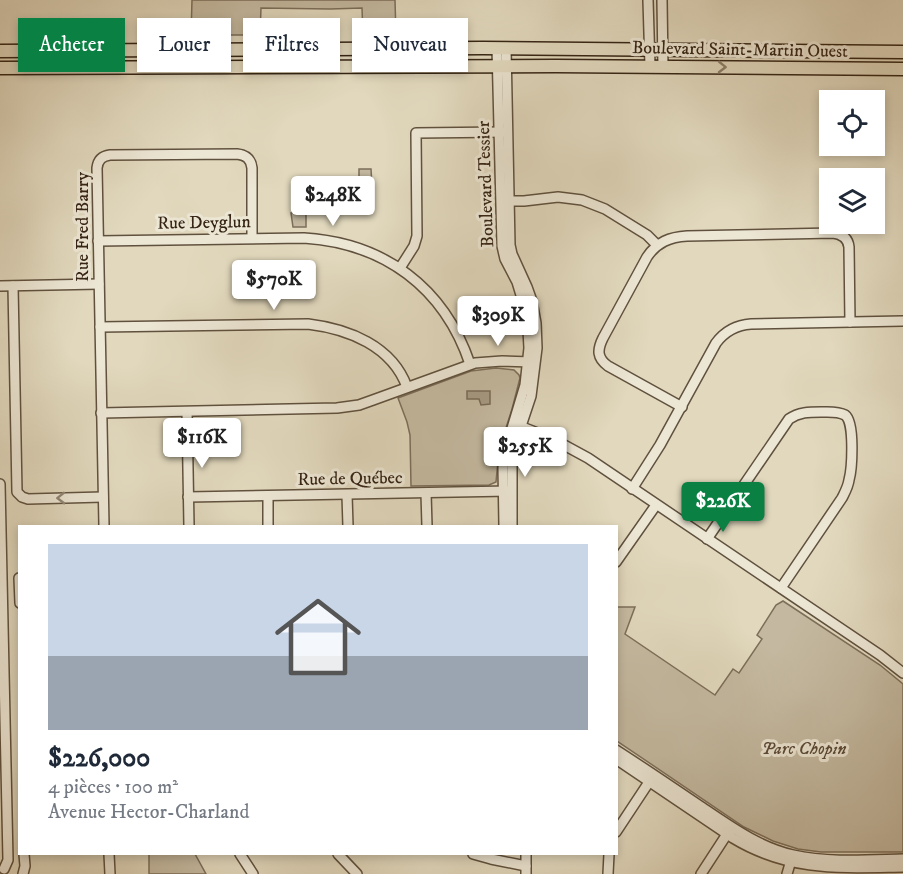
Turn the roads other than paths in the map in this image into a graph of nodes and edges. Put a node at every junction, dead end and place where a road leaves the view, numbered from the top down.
1 (648, 0) edge
2 (662, 0) edge
3 (502, 48) junction
4 (650, 49) junction
5 (663, 50) junction
6 (0, 51) edge
7 (903, 52) edge
8 (502, 66) junction
9 (650, 66) junction
10 (663, 66) junction
11 (0, 68) edge
12 (903, 69) edge
13 (503, 132) junction
14 (505, 201) junction
15 (252, 238) junction
16 (98, 241) junction
17 (657, 245) junction
18 (400, 268) junction
19 (99, 284) junction
20 (0, 286) edge
21 (13, 286) junction
22 (903, 321) edge
23 (850, 322) junction
24 (100, 327) junction
25 (532, 362) junction
26 (470, 364) junction
27 (407, 387) junction
28 (682, 407) junction
29 (187, 412) junction
30 (101, 413) junction
31 (518, 425) junction
32 (0, 484) edge
33 (632, 489) junction
34 (508, 491) junction
35 (426, 493) junction
36 (347, 495) junction
37 (268, 496) junction
38 (103, 497) junction
39 (188, 497) junction
40 (656, 505) junction
41 (104, 525) edge
42 (189, 525) edge
43 (268, 525) edge
44 (348, 525) edge
45 (427, 525) edge
46 (504, 525) edge
47 (512, 525) edge
48 (707, 538) junction
49 (618, 559) edge
50 (18, 578) edge
51 (1, 579) edge
52 (781, 588) junction
53 (903, 673) edge
54 (618, 752) edge
55 (618, 760) edge
56 (652, 778) junction
57 (618, 829) edge
58 (729, 831) junction
59 (24, 855) edge
60 (109, 855) edge
61 (241, 855) edge
62 (339, 855) edge
63 (476, 855) edge
64 (609, 855) edge
65 (791, 858) junction
66 (903, 859) edge
67 (872, 867) edge
68 (903, 867) edge
69 (4, 869) edge
70 (526, 870) edge
71 (23, 874) edge
72 (110, 874) edge
73 (253, 874) edge
74 (357, 874) edge
75 (608, 874) edge
76 (701, 874) edge
77 (787, 874) edge

1 - 4 street
2 - 5 street
3 - 4 main road, Boulevard Saint-Martin Ouest
3 - 6 main road, Boulevard Saint-Martin Ouest
3 - 8 street, Boulevard Tessier
4 - 5 main road, Boulevard Saint-Martin Ouest
4 - 9 street
5 - 7 main road, Boulevard Saint-Martin Ouest
5 - 10 street
8 - 9 main road, Boulevard Saint-Martin Ouest
8 - 11 main road, Boulevard Saint-Martin Ouest
8 - 13 street, Boulevard Tessier
9 - 10 main road, Boulevard Saint-Martin Ouest
10 -> 12 main road, Boulevard Saint-Martin Ouest
13 - 14 street, Boulevard Tessier
13 - 18 street
14 - 17 street
14 - 25 street, Boulevard Tessier
15 - 16 street, Rue Deyglun
15 - 16 street, Rue Fred Barry
15 - 18 street, Rue Deyglun
16 - 19 street, Rue Fred Barry
17 - 23 street
17 - 28 street
18 - 26 street, Rue Deyglun
19 - 21 street
19 - 24 street, Rue Fred Barry
20 - 21 street
38 -> 21 street
22 - 23 street
23 - 28 street
24 - 27 street
24 - 30 street, Rue Fred Barry
25 - 26 street
25 - 31 street, Boulevard Tessier
26 - 27 street
27 - 29 street
28 - 33 street
29 - 30 street
29 - 39 street
30 - 38 street, Rue Fred Barry
31 - 33 street
31 - 34 street, Boulevard Tessier
32 - 51 street
33 - 40 street
34 - 35 street, Rue de Québec
34 - 46 street, Boulevard Tessier
34 - 47 street, Boulevard Tessier
35 - 36 street, Rue de Québec
35 - 45 street
36 - 37 street, Rue de Québec
36 - 44 street
37 - 39 street, Rue de Québec
37 - 43 street
38 - 41 street, Rue Fred Barry
39 - 42 street
40 - 48 street
40 - 49 street
48 - 52 street
48 - 52 street
50 - 51 street
51 - 69 street
52 - 53 street
54 - 56 street
55 - 56 street
56 - 57 street
56 - 58 street
58 - 65 street
58 - 76 street
59 - 71 street
60 - 72 street
61 - 73 street
62 - 74 street
63 - 70 street
64 - 75 street
65 - 67 street
65 - 77 street
66 - 67 street
67 - 68 street

